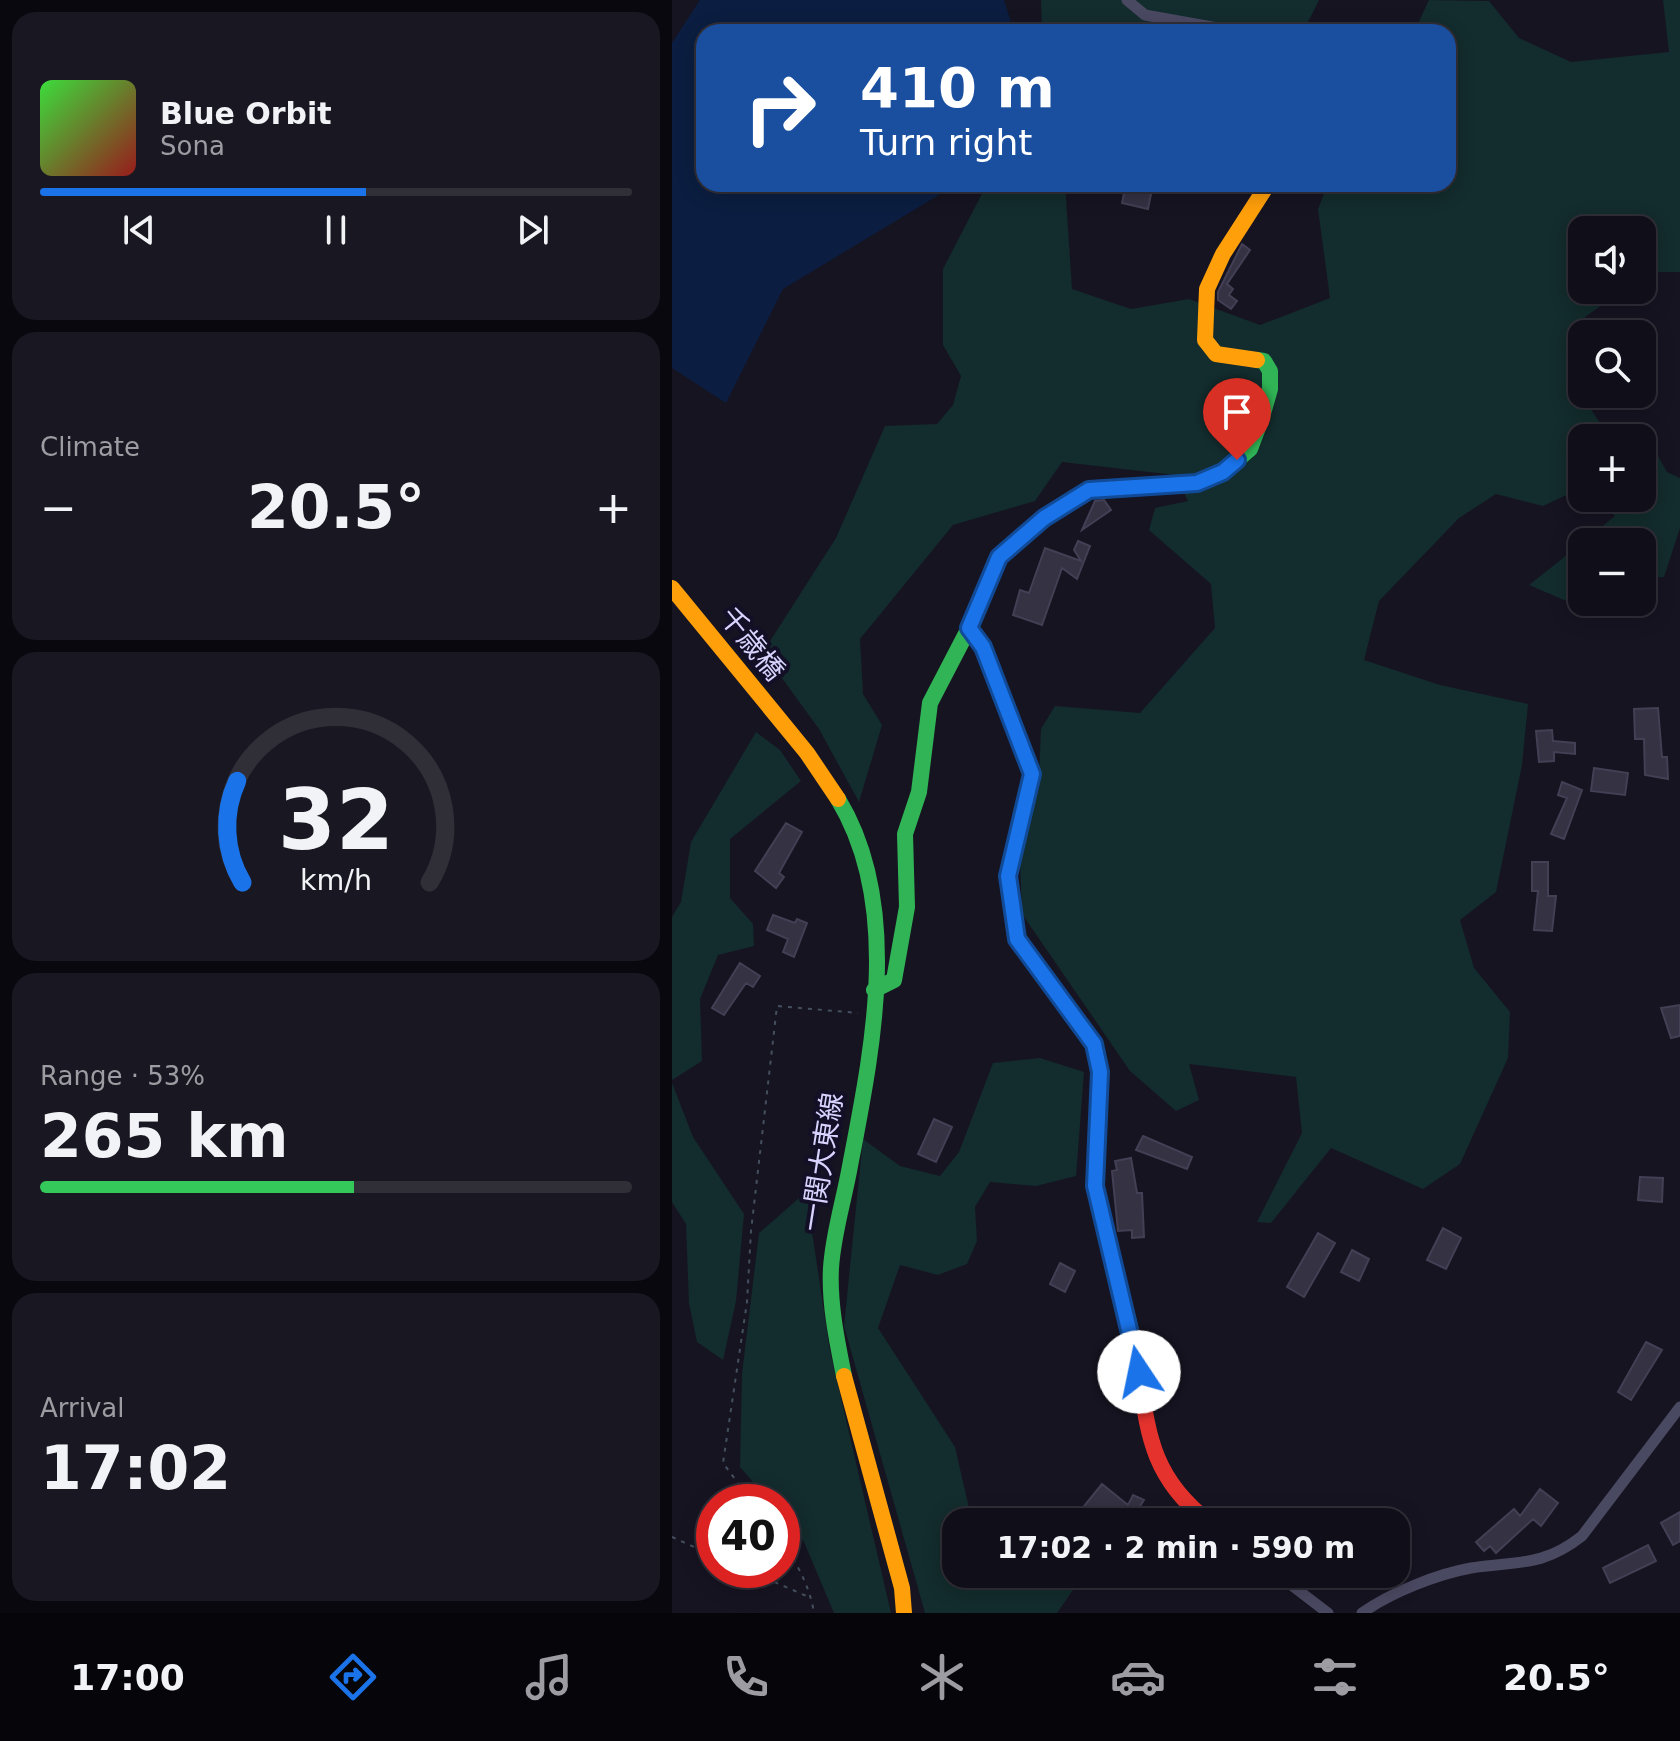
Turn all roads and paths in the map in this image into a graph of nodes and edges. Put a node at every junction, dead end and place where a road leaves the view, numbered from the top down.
1 (1127, 0) edge
2 (1195, 24) edge
3 (1263, 192) edge
4 (672, 588) edge
5 (969, 628) junction
6 (791, 733) joint
7 (874, 990) junction
8 (873, 1014) junction
9 (1680, 1407) edge
10 (739, 1484) edge
11 (1191, 1508) edge
12 (672, 1537) edge
13 (696, 1548) edge
14 (800, 1571) edge
15 (789, 1588) edge
16 (1295, 1588) edge
17 (812, 1598) junction
18 (814, 1613) edge
19 (904, 1613) edge
20 (1328, 1613) edge
21 (1362, 1613) edge

1 - 2 street
3 - 5 street
4 - 6 street, 千歳橋
5 - 7 street
5 - 11 street
6 - 7 street, 一関大東線
7 - 8 street, 一関大東線
8 - 10 path
8 - 19 street, 一関大東線
9 - 21 street
12 - 13 path
14 - 17 path
15 - 17 path
16 - 20 street
17 - 18 path

